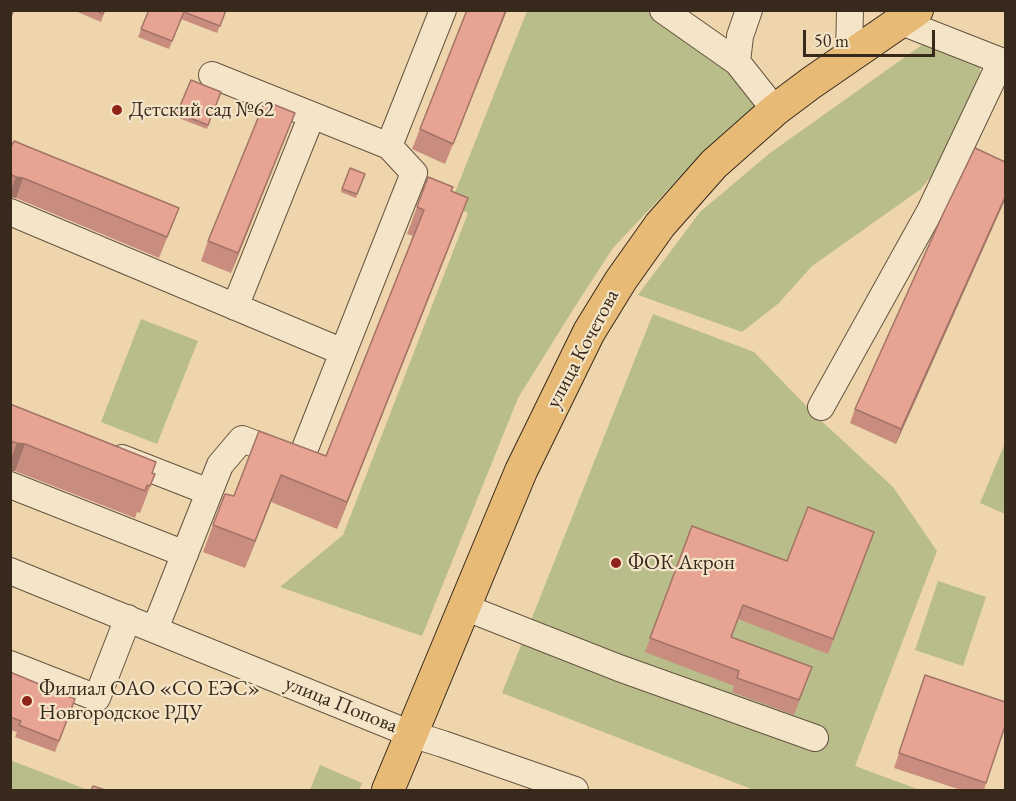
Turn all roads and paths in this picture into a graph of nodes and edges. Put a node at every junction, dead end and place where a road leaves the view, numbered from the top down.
1 (443, 10) edge
2 (663, 10) edge
3 (749, 10) edge
4 (850, 10) edge
5 (908, 16) edge
6 (849, 56) junction
7 (1003, 62) edge
8 (737, 63) junction
9 (212, 75) dead end
10 (775, 110) junction
11 (312, 115) junction
12 (390, 146) junction
13 (10, 212) edge
14 (235, 307) junction
15 (343, 352) junction
16 (821, 407) dead end
17 (99, 449) edge
18 (10, 486) edge
19 (209, 492) junction
20 (185, 554) junction
21 (11, 573) edge
22 (464, 607) junction
23 (128, 618) junction
24 (155, 629) junction
25 (10, 664) edge
26 (411, 734) junction
27 (815, 738) dead end
28 (549, 786) edge
29 (388, 790) edge
30 (575, 790) edge

1 - 12 street
2 - 8 street
3 - 8 street
4 - 6 street
5 - 6 main road, улица Кочетова
5 - 7 street
6 - 10 main road, улица Кочетова
7 - 16 street
8 - 10 street
9 - 11 street
10 - 22 main road, улица Кочетова
11 - 12 street
11 - 14 street
12 - 15 street
13 - 14 street
14 - 15 street
15 - 19 street
17 - 19 street
18 - 20 street
19 - 20 street
20 - 24 street
21 - 23 street, улица Попова
22 - 26 main road, улица Кочетова
22 - 27 street
23 - 24 street, улица Попова
23 - 25 street
24 - 26 street, улица Попова
26 - 28 street, улица Попова
26 - 29 main road, улица Кочетова
28 - 30 street, улица Попова

